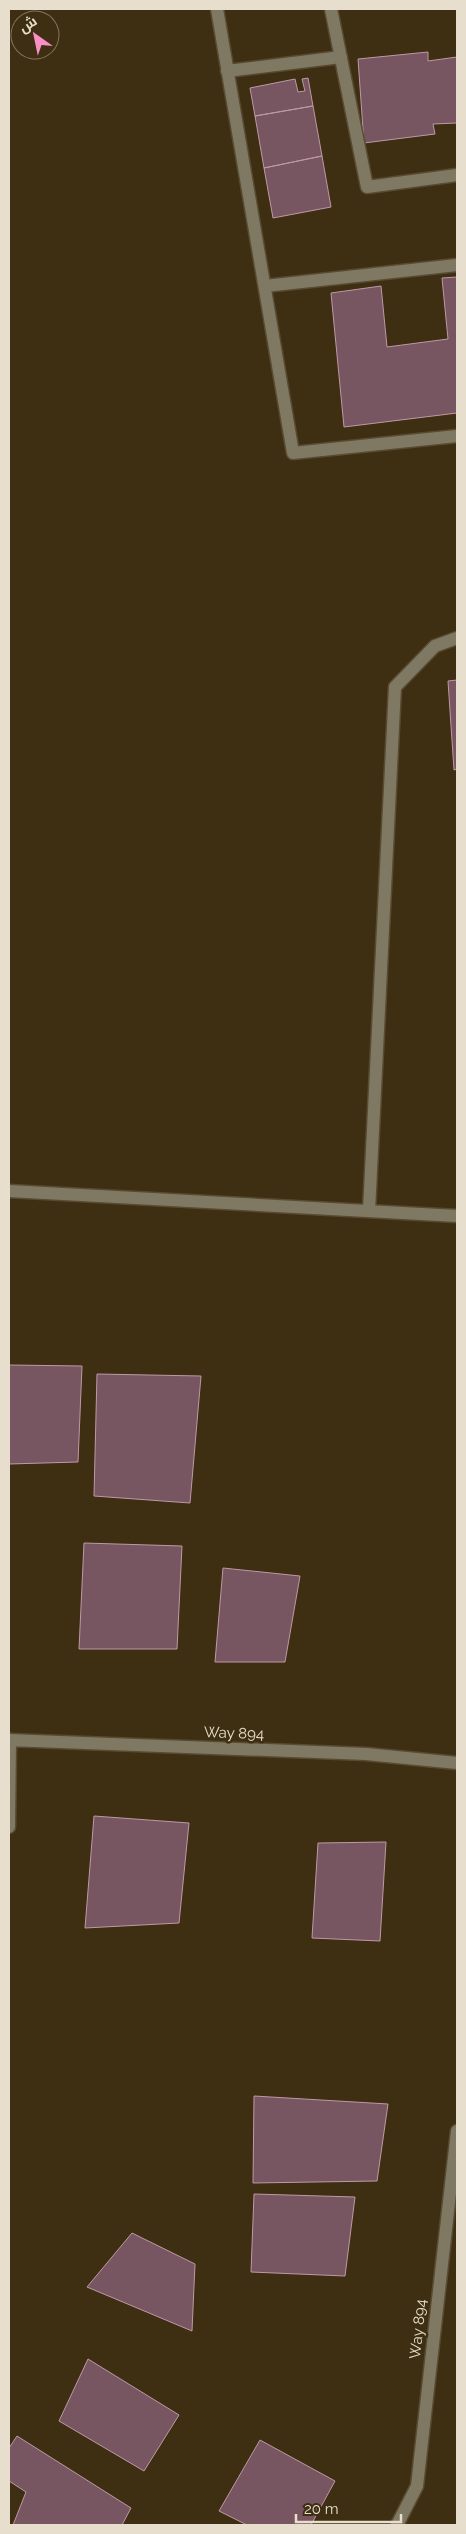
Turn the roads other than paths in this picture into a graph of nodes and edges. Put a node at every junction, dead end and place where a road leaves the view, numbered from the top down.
1 (217, 9) edge
2 (331, 9) edge
3 (341, 57) junction
4 (228, 72) junction
5 (457, 174) edge
6 (457, 265) edge
7 (265, 286) junction
8 (457, 436) edge
9 (457, 638) edge
10 (9, 1191) edge
11 (369, 1211) junction
12 (457, 1216) edge
13 (10, 1740) edge
14 (457, 1763) edge
15 (9, 1827) edge
16 (457, 2131) edge
17 (397, 2525) edge

1 - 4 street
2 - 3 street
3 - 4 street
3 - 5 street
4 - 7 street
6 - 7 street
7 - 8 street
9 - 11 street
10 - 11 street
11 - 12 street
13 - 14 street, Way 894
13 - 15 street
16 - 17 street, Way 894

